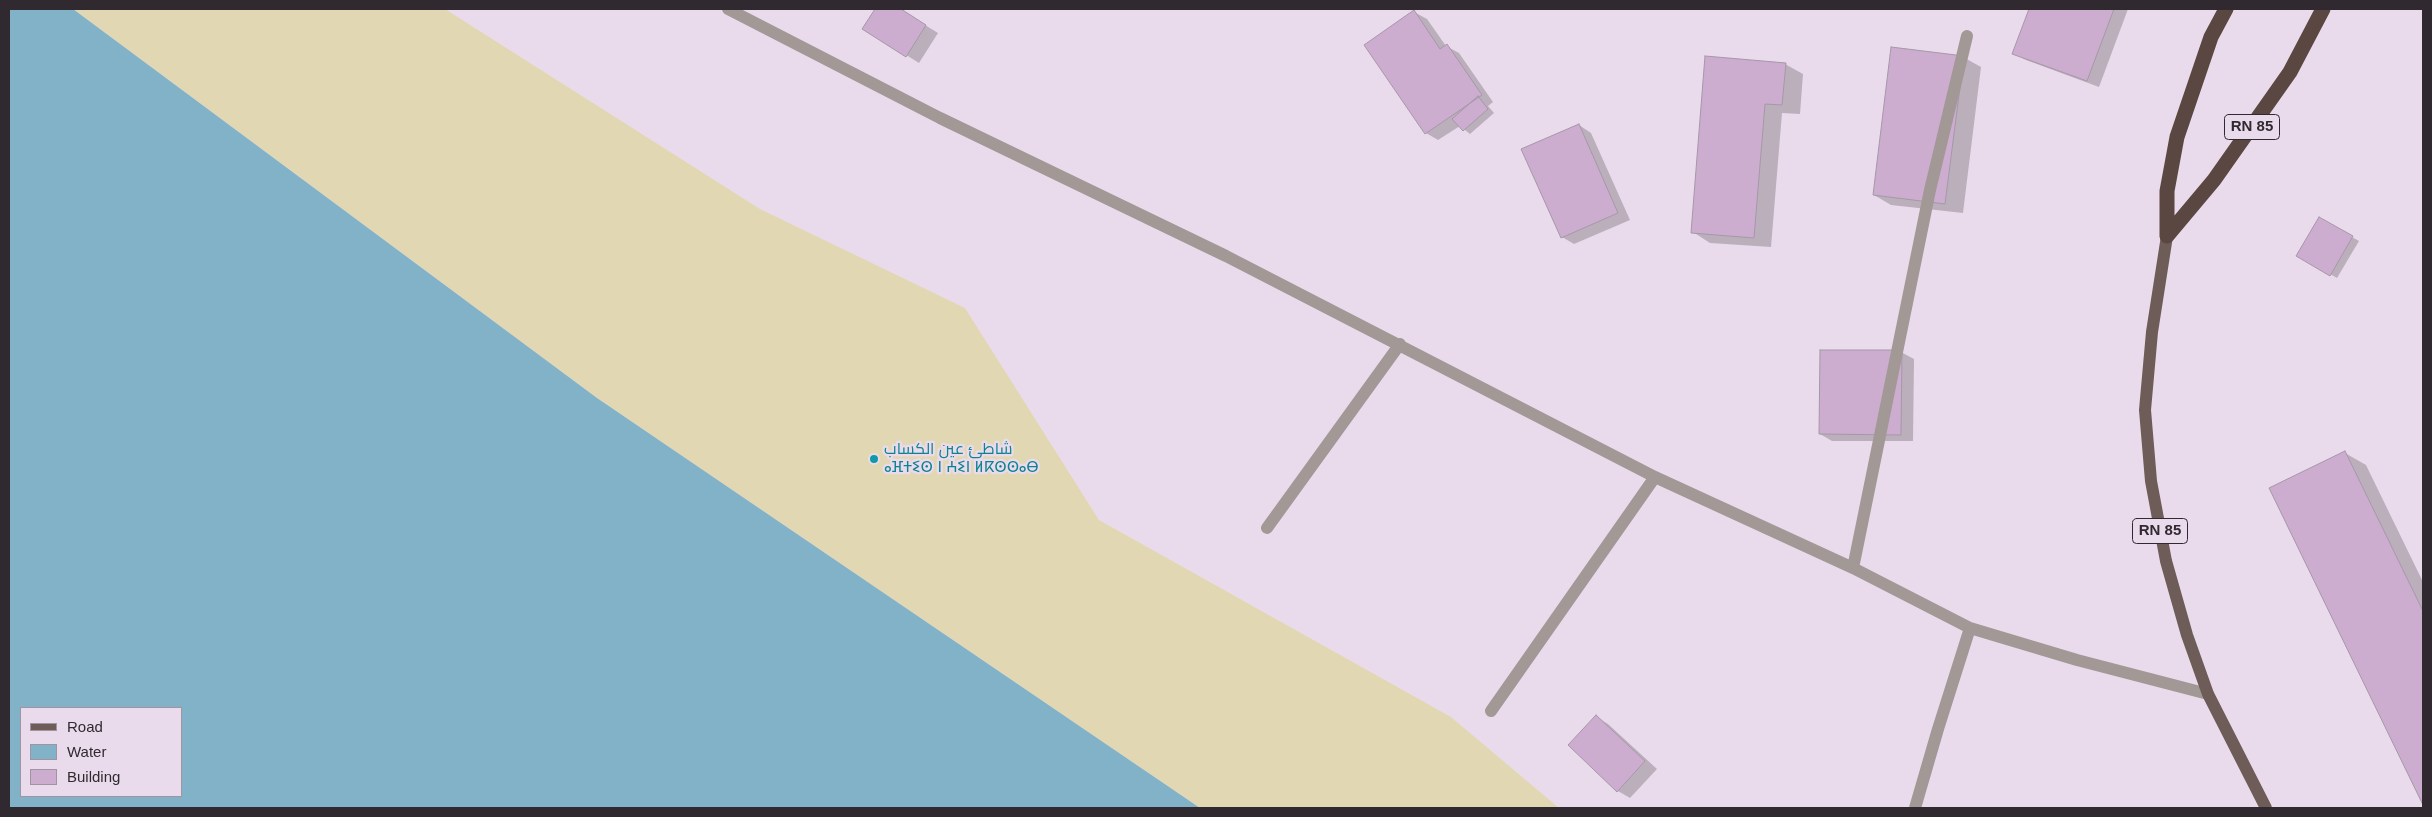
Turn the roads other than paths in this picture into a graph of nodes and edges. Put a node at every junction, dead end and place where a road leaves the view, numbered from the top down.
1 (728, 9) edge
2 (2226, 9) edge
3 (2323, 9) edge
4 (1967, 36) dead end
5 (2167, 236) junction
6 (1400, 344) junction
7 (1655, 477) junction
8 (1267, 528) dead end
9 (1853, 568) junction
10 (1970, 628) junction
11 (2208, 694) junction
12 (1491, 711) dead end
13 (1915, 808) edge
14 (2266, 808) edge

1 - 6 street
2 - 5 highway, RN 85
3 - 5 highway, RN 85
4 - 9 street
5 - 11 main road, RN 85
6 - 7 street
6 - 8 street
7 - 9 street
7 - 12 street
9 - 10 street
10 - 11 street
10 - 13 street
11 - 14 main road, RN 85

